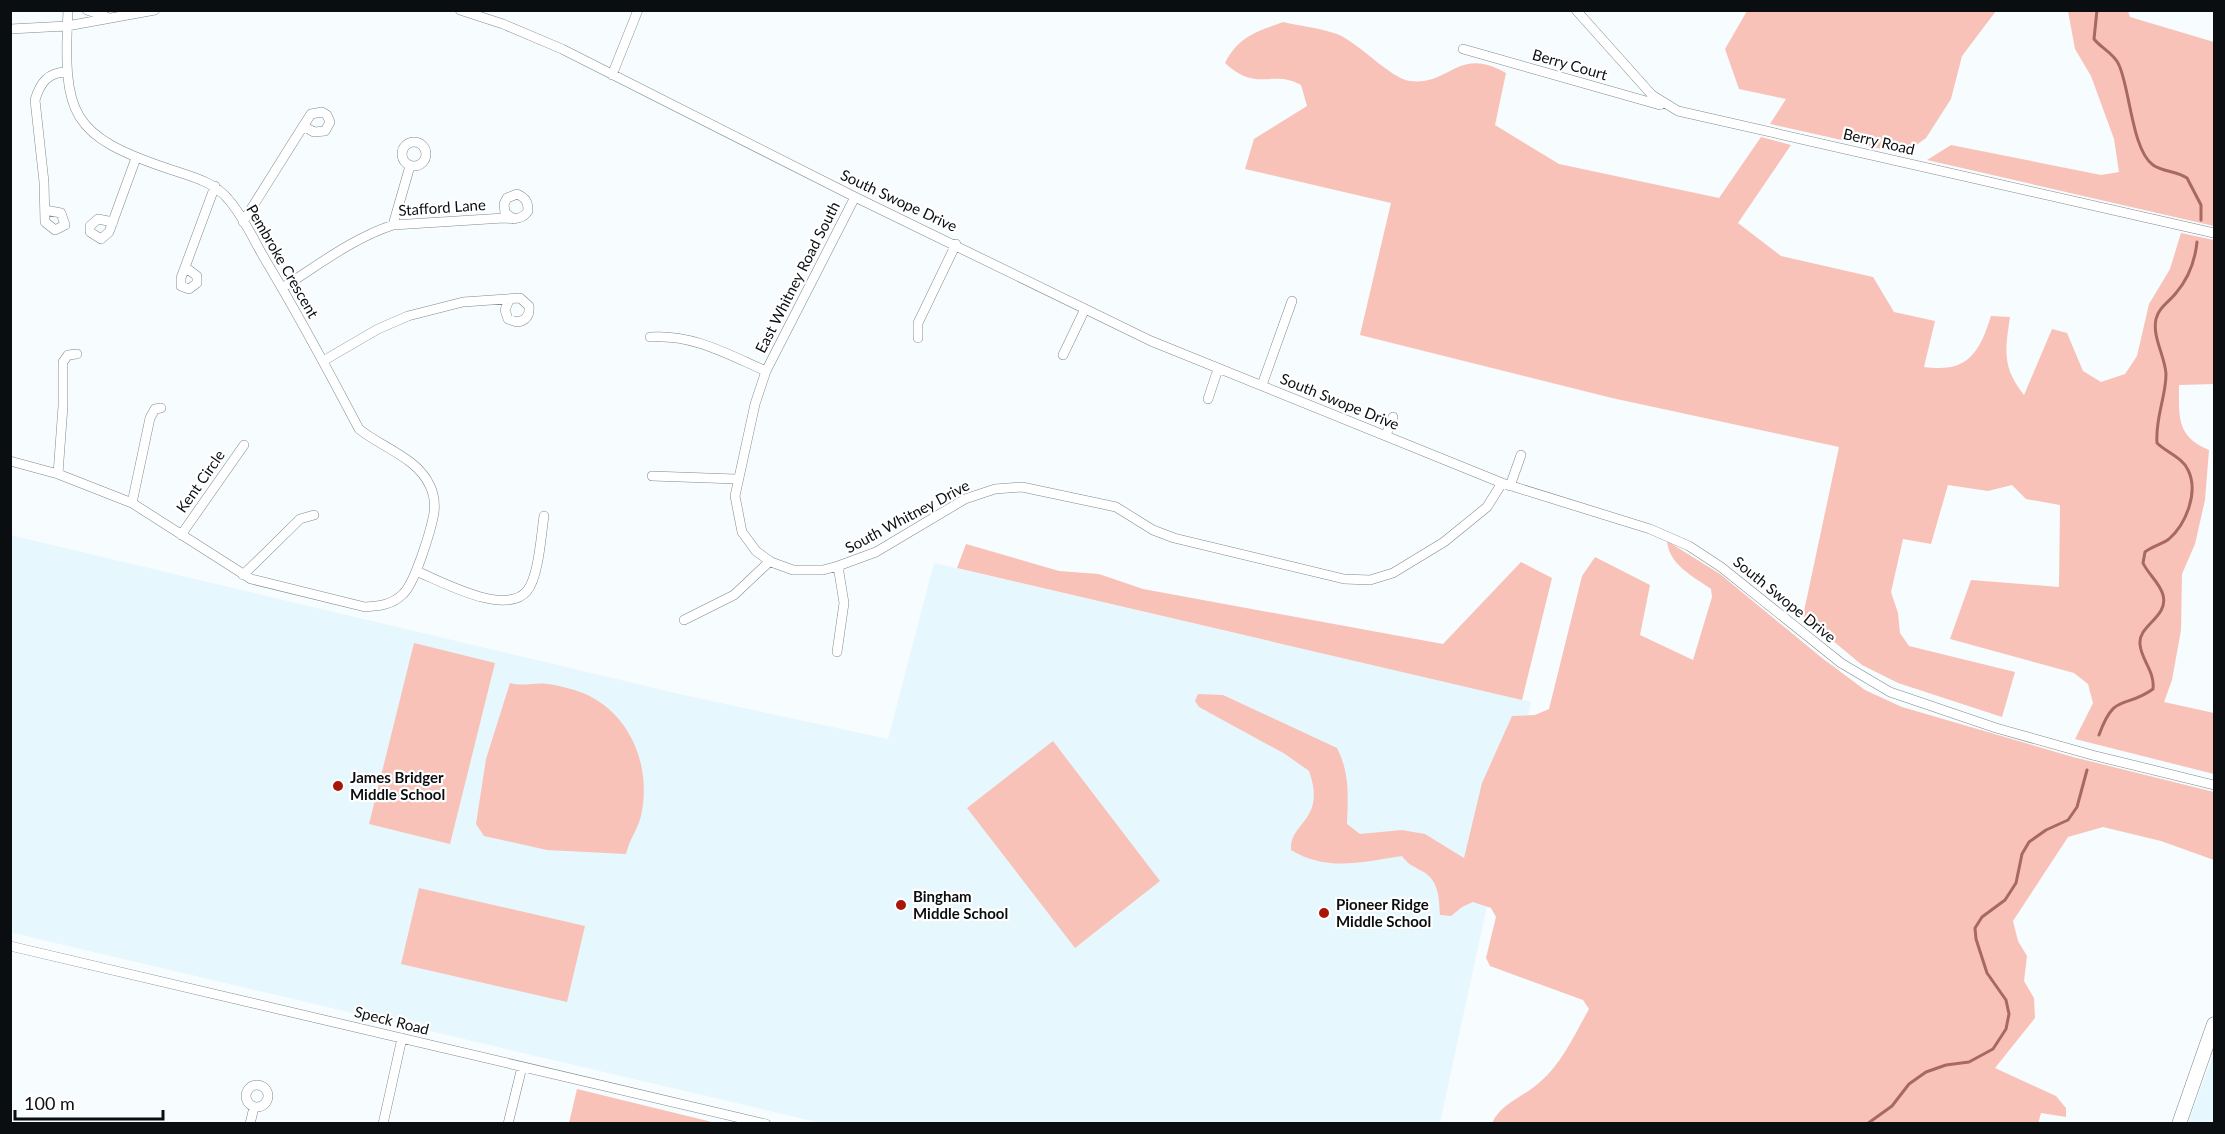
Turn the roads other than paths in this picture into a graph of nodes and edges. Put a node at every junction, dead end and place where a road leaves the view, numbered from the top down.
1 (68, 10) edge
2 (87, 10) edge
3 (154, 10) edge
4 (460, 10) edge
5 (638, 10) edge
6 (1576, 10) edge
7 (107, 17) junction
8 (67, 26) junction
9 (10, 29) edge
10 (1462, 49) dead end
11 (67, 72) junction
12 (612, 75) junction
13 (1668, 107) junction
14 (303, 126) dead end
15 (136, 158) junction
16 (410, 166) dead end
17 (215, 186) junction
18 (855, 197) junction
19 (45, 210) dead end
20 (513, 219) dead end
21 (113, 222) dead end
22 (243, 222) junction
23 (393, 225) junction
24 (2214, 233) edge
25 (956, 244) junction
26 (185, 267) dead end
27 (282, 288) junction
28 (509, 300) dead end
29 (1292, 301) dead end
30 (1085, 309) junction
31 (650, 337) dead end
32 (918, 338) dead end
33 (77, 354) dead end
34 (1063, 355) dead end
35 (323, 361) junction
36 (1218, 369) junction
37 (765, 371) junction
38 (1262, 385) junction
39 (1208, 399) dead end
40 (161, 408) dead end
41 (1393, 417) dead end
42 (1386, 435) junction
43 (244, 445) dead end
44 (1521, 455) dead end
45 (10, 461) edge
46 (58, 474) junction
47 (652, 476) dead end
48 (736, 479) junction
49 (1506, 485) junction
50 (132, 503) junction
51 (314, 515) dead end
52 (544, 516) dead end
53 (181, 535) junction
54 (770, 561) junction
55 (838, 566) junction
56 (416, 571) junction
57 (243, 575) junction
58 (684, 620) dead end
59 (837, 652) dead end
60 (2214, 785) edge
61 (10, 946) edge
62 (2214, 1024) edge
63 (402, 1038) junction
64 (522, 1067) junction
65 (254, 1107) dead end
66 (250, 1124) edge
67 (383, 1124) edge
68 (508, 1124) edge
69 (766, 1124) edge
70 (2179, 1124) edge

1 - 8 street, Pembroke Crescent
2 - 7 street
3 - 7 street
4 - 12 street, South Swope Drive
5 - 12 street
6 - 13 street, Berry Road
7 - 8 street
8 - 9 street
8 - 11 street, Pembroke Crescent
10 - 13 street, Berry Court
11 - 15 street, Pembroke Crescent
11 - 19 street
12 - 18 street, South Swope Drive
13 - 24 street, Berry Road
14 - 22 street
15 - 17 street, Pembroke Crescent
15 - 21 street
16 - 23 street
17 - 22 street, Pembroke Crescent
17 - 26 street
18 - 25 street, South Swope Drive
18 - 37 street, East Whitney Road South
20 - 23 street, Stafford Lane
22 - 27 street, Pembroke Crescent
23 - 27 street, Stafford Lane
25 - 30 street, South Swope Drive
25 - 32 street
27 - 35 street, Pembroke Crescent
28 - 35 street
29 - 38 street
30 - 34 street
30 - 36 street, South Swope Drive
31 - 37 street
33 - 46 street
35 - 56 street, Pembroke Crescent
36 - 38 street, South Swope Drive
36 - 39 street
37 - 48 street, South Whitney Drive
38 - 42 street, South Swope Drive
40 - 50 street
41 - 42 street
42 - 49 street, South Swope Drive
43 - 53 street, Kent Circle
44 - 49 street, South Whitney Drive
45 - 46 street, Pembroke Crescent
46 - 50 street, Pembroke Crescent
47 - 48 street
48 - 54 street, South Whitney Drive
49 - 55 street, South Whitney Drive
49 - 60 street, South Swope Drive
50 - 53 street, Pembroke Crescent
51 - 57 street
52 - 56 street
53 - 57 street, Pembroke Crescent
54 - 55 street, South Whitney Drive
54 - 58 street
55 - 59 street
56 - 57 street, Pembroke Crescent
61 - 63 street, Speck Road
62 - 70 main road
63 - 64 street, Speck Road
63 - 67 street
64 - 68 street
64 - 69 street, Speck Road
65 - 66 street

